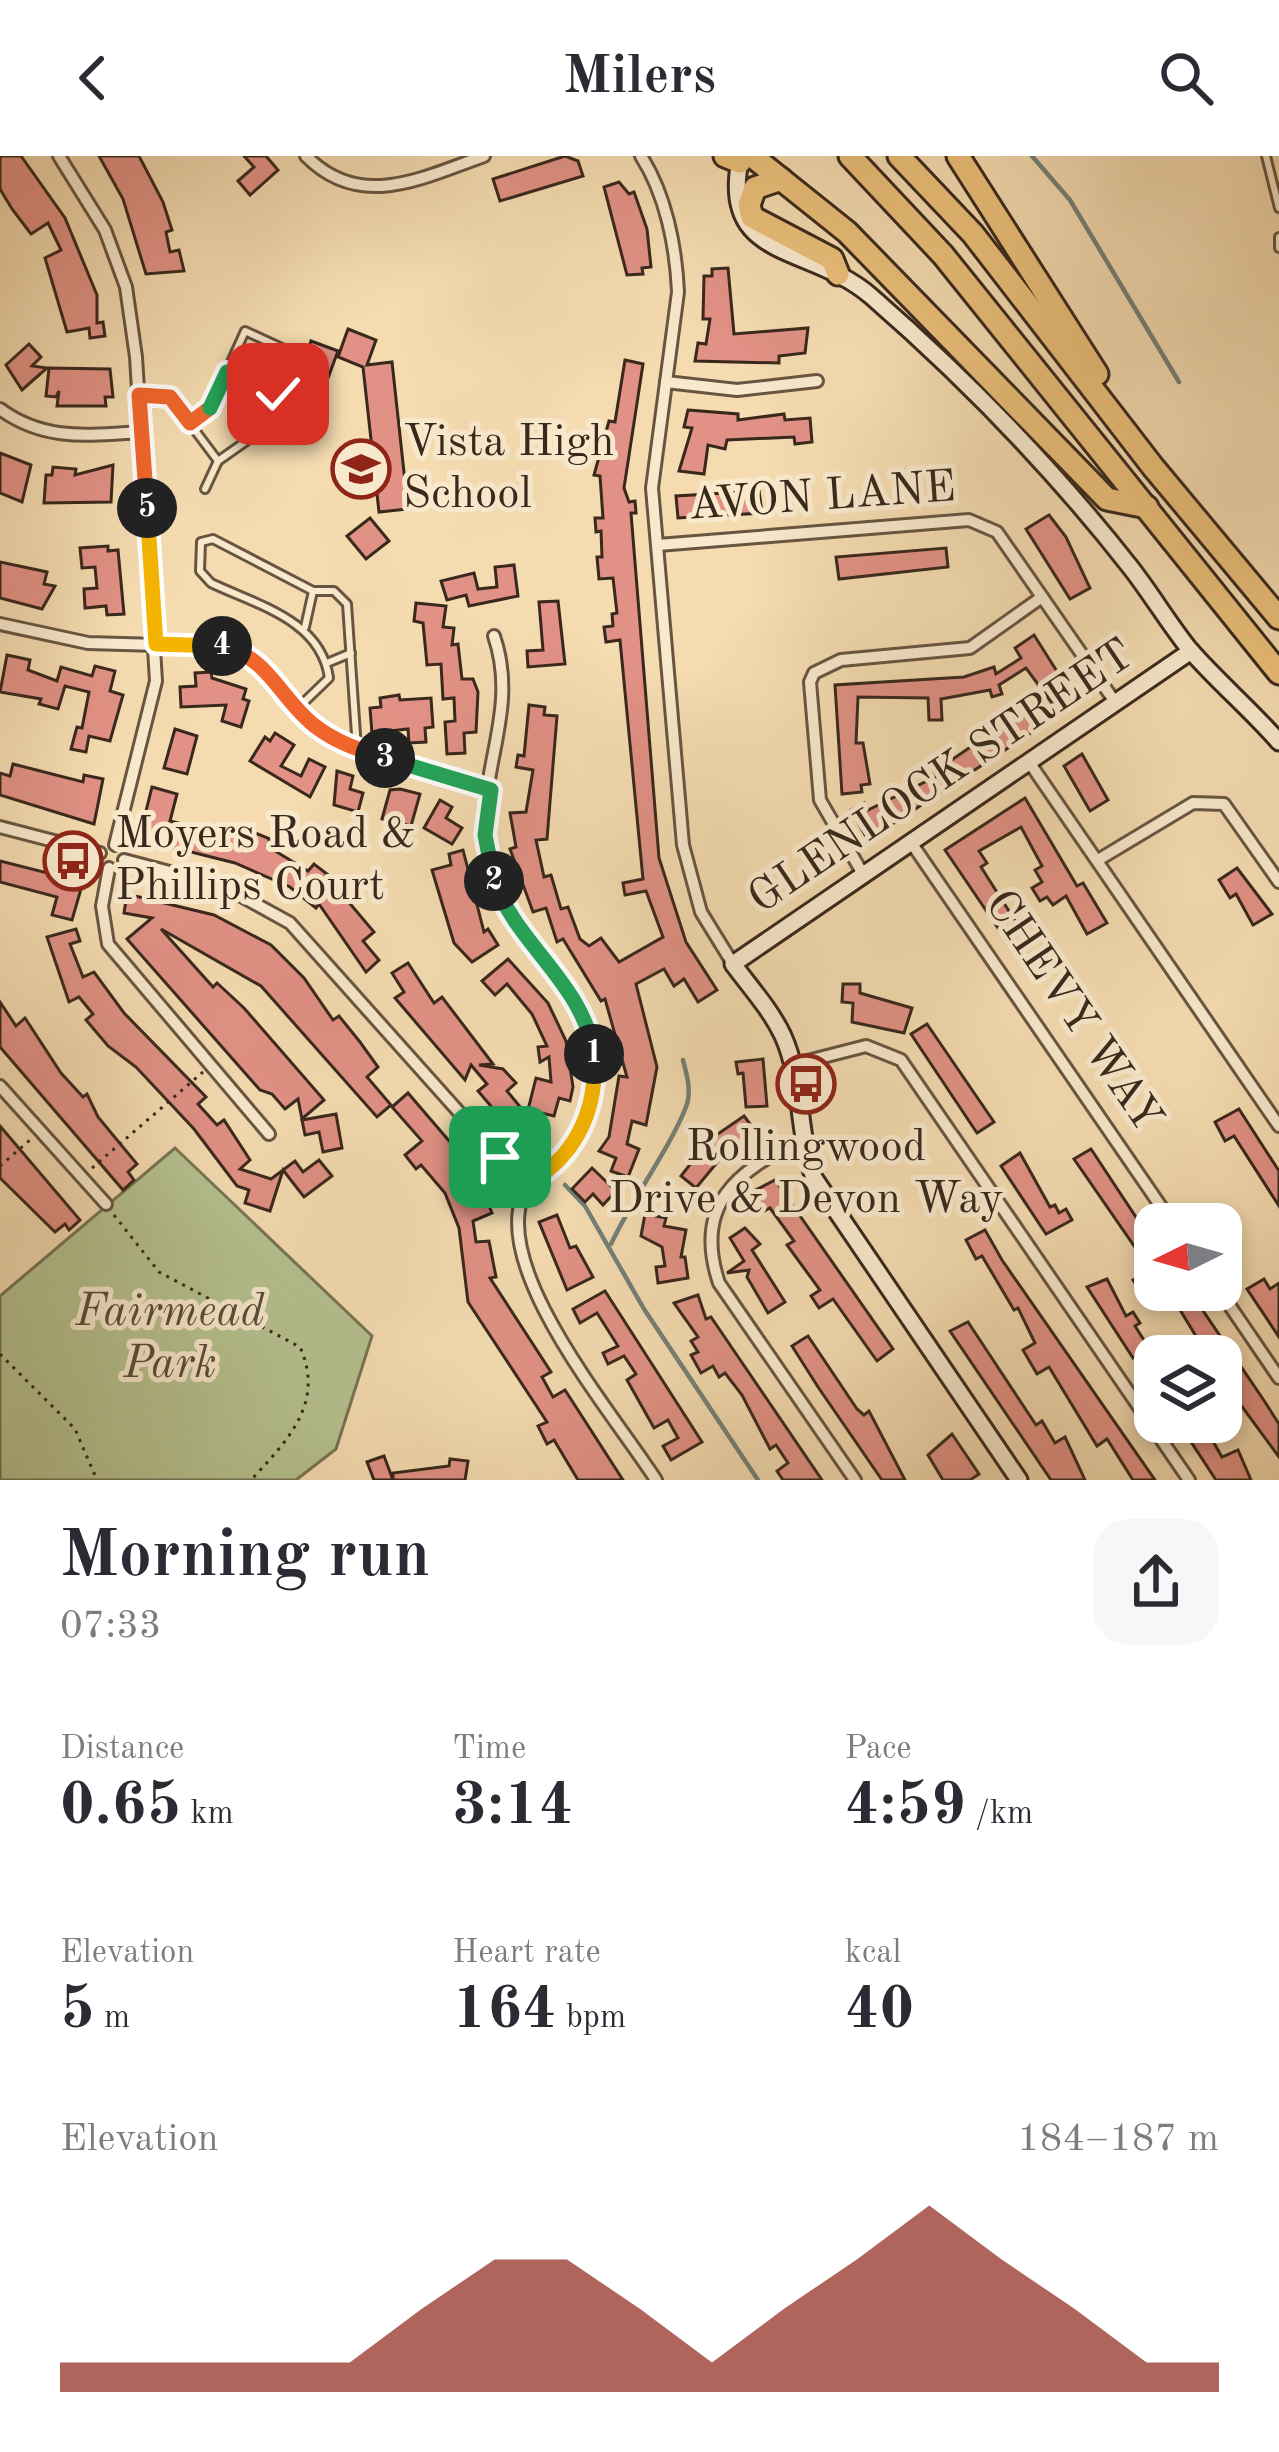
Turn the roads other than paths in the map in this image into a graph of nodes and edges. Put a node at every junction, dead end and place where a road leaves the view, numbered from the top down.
1 (59, 156) edge
2 (306, 156) edge
3 (484, 156) edge
4 (641, 156) edge
5 (850, 156) edge
6 (899, 156) edge
7 (958, 156) edge
8 (1266, 156) edge
9 (740, 157) edge
10 (781, 179) junction
11 (1279, 208) edge
12 (1279, 237) edge
13 (1279, 248) edge
14 (838, 274) junction
15 (227, 372) junction
16 (665, 382) junction
17 (817, 382) dead end
18 (278, 394) junction
19 (139, 395) junction
20 (0, 409) edge
21 (190, 423) junction
22 (141, 432) junction
23 (218, 461) junction
24 (1153, 467) junction
25 (205, 489) dead end
26 (1147, 507) junction
27 (658, 545) junction
28 (313, 591) junction
29 (1042, 597) junction
30 (1279, 618) edge
31 (0, 624) edge
32 (305, 627) junction
33 (494, 636) dead end
34 (156, 644) junction
35 (1191, 651) junction
36 (351, 653) junction
37 (327, 663) junction
38 (1279, 673) edge
39 (1115, 702) junction
40 (298, 708) junction
41 (1279, 742) edge
42 (357, 749) junction
43 (1029, 762) junction
44 (491, 790) junction
45 (0, 827) edge
46 (910, 841) junction
47 (115, 844) junction
48 (100, 853) junction
49 (124, 860) junction
50 (1098, 860) junction
51 (109, 868) junction
52 (862, 874) junction
53 (1279, 882) edge
54 (733, 964) junction
55 (792, 1065) junction
56 (0, 1085) edge
57 (1279, 1126) edge
58 (269, 1134) dead end
59 (800, 1140) junction
60 (516, 1184) junction
61 (1159, 1203) edge
62 (106, 1204) road end
63 (1233, 1311) edge
64 (1279, 1378) edge
65 (656, 1480) edge
66 (855, 1480) edge
67 (1019, 1480) edge
68 (1189, 1480) edge

1 - 19 street
2 - 3 street
4 - 16 street
5 - 26 highway
6 - 24 highway
7 - 24 highway
8 - 11 lane
9 - 10 highway
9 - 14 street
10 - 14 highway
10 - 26 highway
12 - 13 lane
14 - 35 street
15 - 18 lane
15 - 18 lane
15 - 21 lane
16 - 17 street
16 - 27 street
18 - 23 lane
19 - 21 lane
19 - 22 street
20 - 22 street
21 - 23 lane
22 - 34 street
23 - 25 lane
24 - 30 highway
26 - 38 highway
27 - 29 street, AVON LANE
27 - 54 street
28 - 32 lane
28 - 32 lane
28 - 36 lane
29 - 39 street, AVON LANE
29 - 52 street
31 - 34 street
32 - 37 lane
33 - 44 street
34 - 40 street
34 - 47 street
35 - 39 street, GLENLOCK STREET
35 - 41 street
36 - 37 lane
36 - 42 lane
37 - 40 lane
39 - 43 street, GLENLOCK STREET
40 - 42 street
42 - 44 street
43 - 46 street, GLENLOCK STREET
43 - 50 street
44 - 60 street
45 - 48 street
46 - 52 street, GLENLOCK STREET
46 - 61 street, CHEVY WAY
47 - 48 street
47 - 49 street
48 - 51 street
49 - 51 street
49 - 60 street
50 - 53 street
50 - 57 street
51 - 58 street
52 - 54 street, GLENLOCK STREET
54 - 55 street
55 - 59 street
55 - 68 street
56 - 62 street
59 - 66 street
59 - 67 street
60 - 65 street
63 - 64 street

